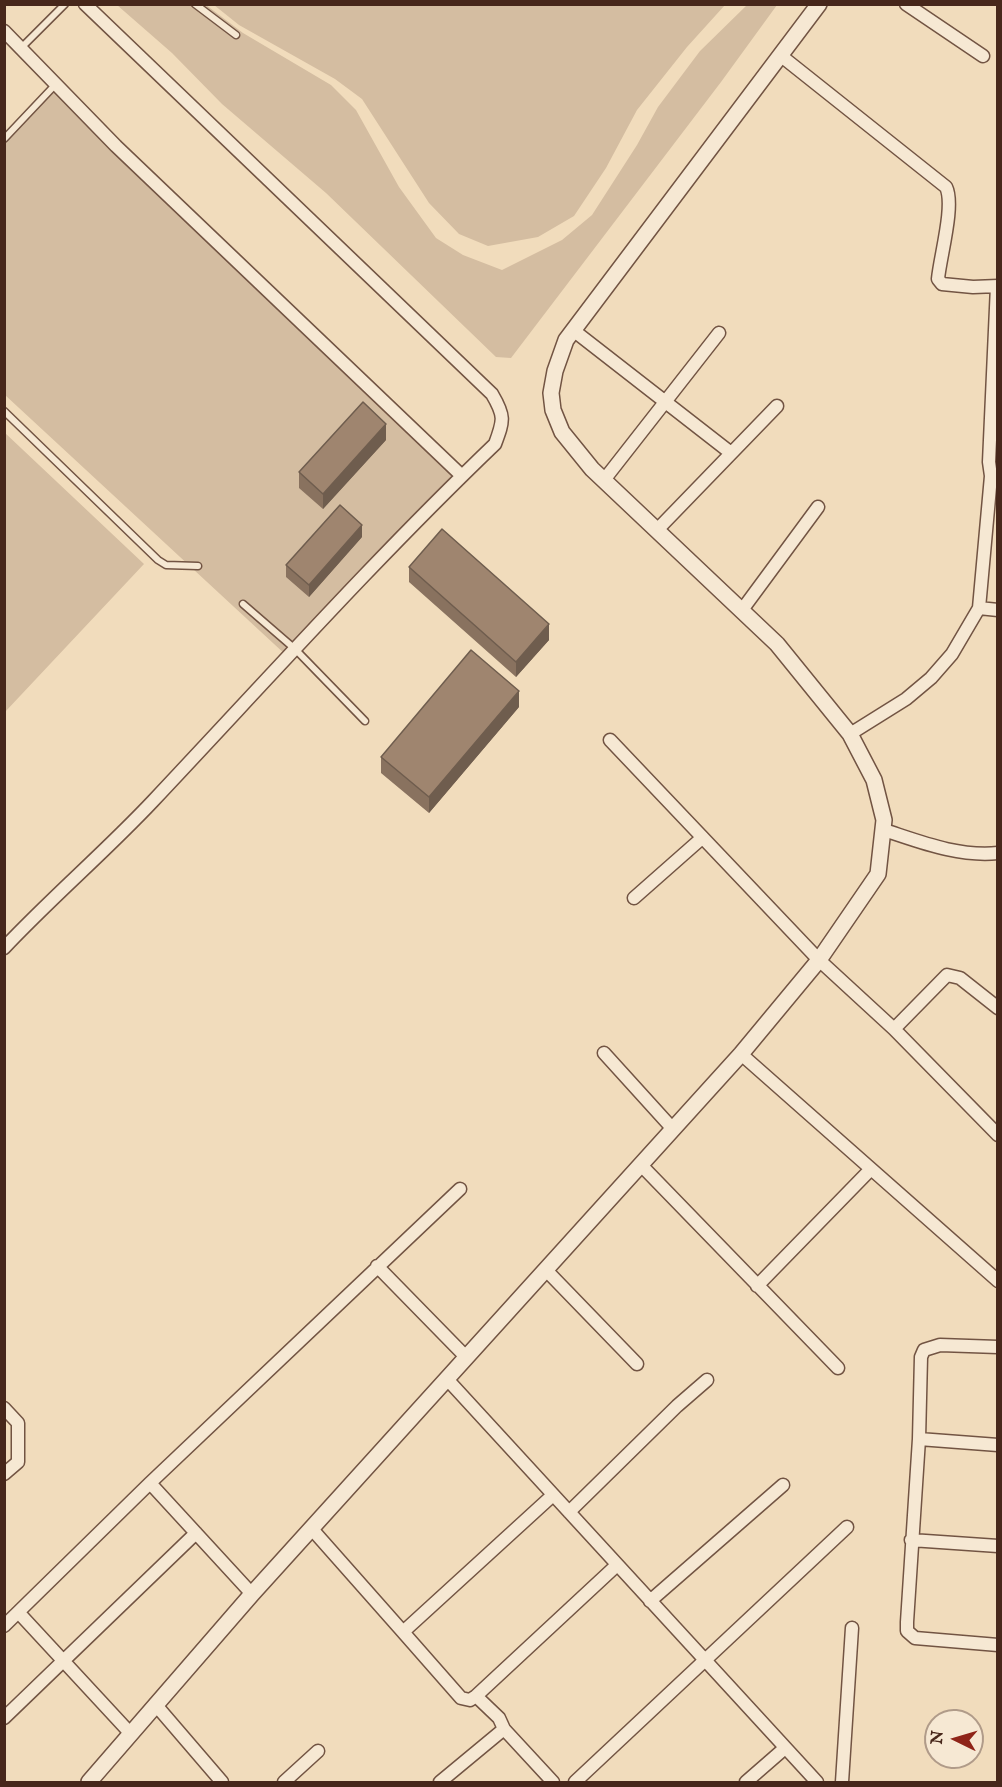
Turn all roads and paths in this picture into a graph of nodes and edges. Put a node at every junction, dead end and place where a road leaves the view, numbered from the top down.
1 (65, 4) edge
2 (85, 4) edge
3 (195, 4) edge
4 (819, 4) edge
5 (906, 4) edge
6 (4, 31) edge
7 (236, 35) dead end
8 (22, 47) junction
9 (780, 55) junction
10 (983, 56) dead end
11 (57, 83) junction
12 (4, 139) edge
13 (997, 286) edge
14 (573, 330) junction
15 (719, 333) dead end
16 (666, 404) junction
17 (777, 406) dead end
18 (4, 411) edge
19 (731, 453) junction
20 (462, 476) junction
21 (604, 480) junction
22 (818, 507) dead end
23 (657, 530) junction
24 (198, 566) dead end
25 (243, 604) dead end
26 (979, 609) junction
27 (742, 610) junction
28 (998, 610) edge
29 (295, 649) junction
30 (365, 721) dead end
31 (850, 734) junction
32 (610, 740) dead end
33 (884, 830) junction
34 (702, 838) junction
35 (998, 853) edge
36 (634, 898) dead end
37 (4, 948) edge
38 (819, 960) junction
39 (998, 1008) edge
40 (894, 1029) junction
41 (604, 1053) dead end
42 (741, 1054) junction
43 (672, 1128) junction
44 (998, 1136) edge
45 (641, 1165) junction
46 (871, 1169) junction
47 (460, 1189) dead end
48 (377, 1266) junction
49 (546, 1270) junction
50 (998, 1281) edge
51 (757, 1286) junction
52 (998, 1347) edge
53 (467, 1358) junction
54 (637, 1364) dead end
55 (838, 1368) dead end
56 (447, 1379) junction
57 (707, 1380) dead end
58 (4, 1408) edge
59 (918, 1439) junction
60 (998, 1445) edge
61 (4, 1474) edge
62 (150, 1483) junction
63 (783, 1485) dead end
64 (553, 1495) junction
65 (569, 1512) junction
66 (847, 1527) dead end
67 (311, 1528) junction
68 (196, 1533) junction
69 (911, 1540) junction
70 (998, 1546) edge
71 (617, 1565) junction
72 (252, 1594) junction
73 (650, 1601) junction
74 (19, 1612) junction
75 (4, 1626) edge
76 (852, 1628) dead end
77 (403, 1632) junction
78 (998, 1645) edge
79 (64, 1659) junction
80 (706, 1662) junction
81 (476, 1696) junction
82 (155, 1704) junction
83 (4, 1718) edge
84 (504, 1729) junction
85 (130, 1734) junction
86 (785, 1748) junction
87 (318, 1751) dead end
88 (88, 1782) edge
89 (222, 1782) edge
90 (284, 1782) edge
91 (440, 1782) edge
92 (553, 1782) edge
93 (575, 1782) edge
94 (746, 1782) edge
95 (817, 1782) edge
96 (842, 1782) edge

1 - 8 lane
2 - 20 street
3 - 7 lane
4 - 9 street
5 - 10 street
6 - 8 street
8 - 11 street
9 - 13 street
9 - 14 street
11 - 12 lane
11 - 20 street
13 - 26 street
14 - 16 street
14 - 21 street
15 - 16 street
16 - 19 street
16 - 21 street
17 - 19 street
18 - 24 lane
19 - 23 street
20 - 29 street
21 - 23 street
22 - 27 street
23 - 27 street
25 - 29 lane
26 - 28 street
26 - 31 street
27 - 31 street
29 - 30 lane
29 - 37 street
31 - 33 street
32 - 34 street
33 - 35 street
33 - 38 street
34 - 36 street
34 - 38 street
38 - 40 street
38 - 42 street
39 - 40 street
40 - 44 street
41 - 43 street
42 - 43 street
42 - 46 street
43 - 45 street
45 - 49 street
45 - 51 street
46 - 50 street
46 - 51 street
47 - 48 street
48 - 53 street
48 - 62 street
49 - 53 street
49 - 54 street
51 - 55 street
52 - 59 street
53 - 56 street
56 - 64 street
56 - 67 street
57 - 65 street
58 - 61 street
59 - 60 street
59 - 69 street
62 - 68 street
62 - 74 street
63 - 73 street
64 - 65 street
64 - 77 street
65 - 71 street
66 - 80 street
67 - 72 street
67 - 77 street
68 - 72 street
68 - 79 street
69 - 70 street
69 - 78 street
71 - 73 street
71 - 81 street
72 - 82 street
73 - 80 street
74 - 75 street
74 - 79 street
76 - 96 street
77 - 81 street
79 - 83 street
79 - 85 street
80 - 86 street
80 - 93 street
81 - 84 street
82 - 85 street
82 - 89 street
84 - 91 street
84 - 92 street
85 - 88 street
86 - 94 street
86 - 95 street
87 - 90 street

